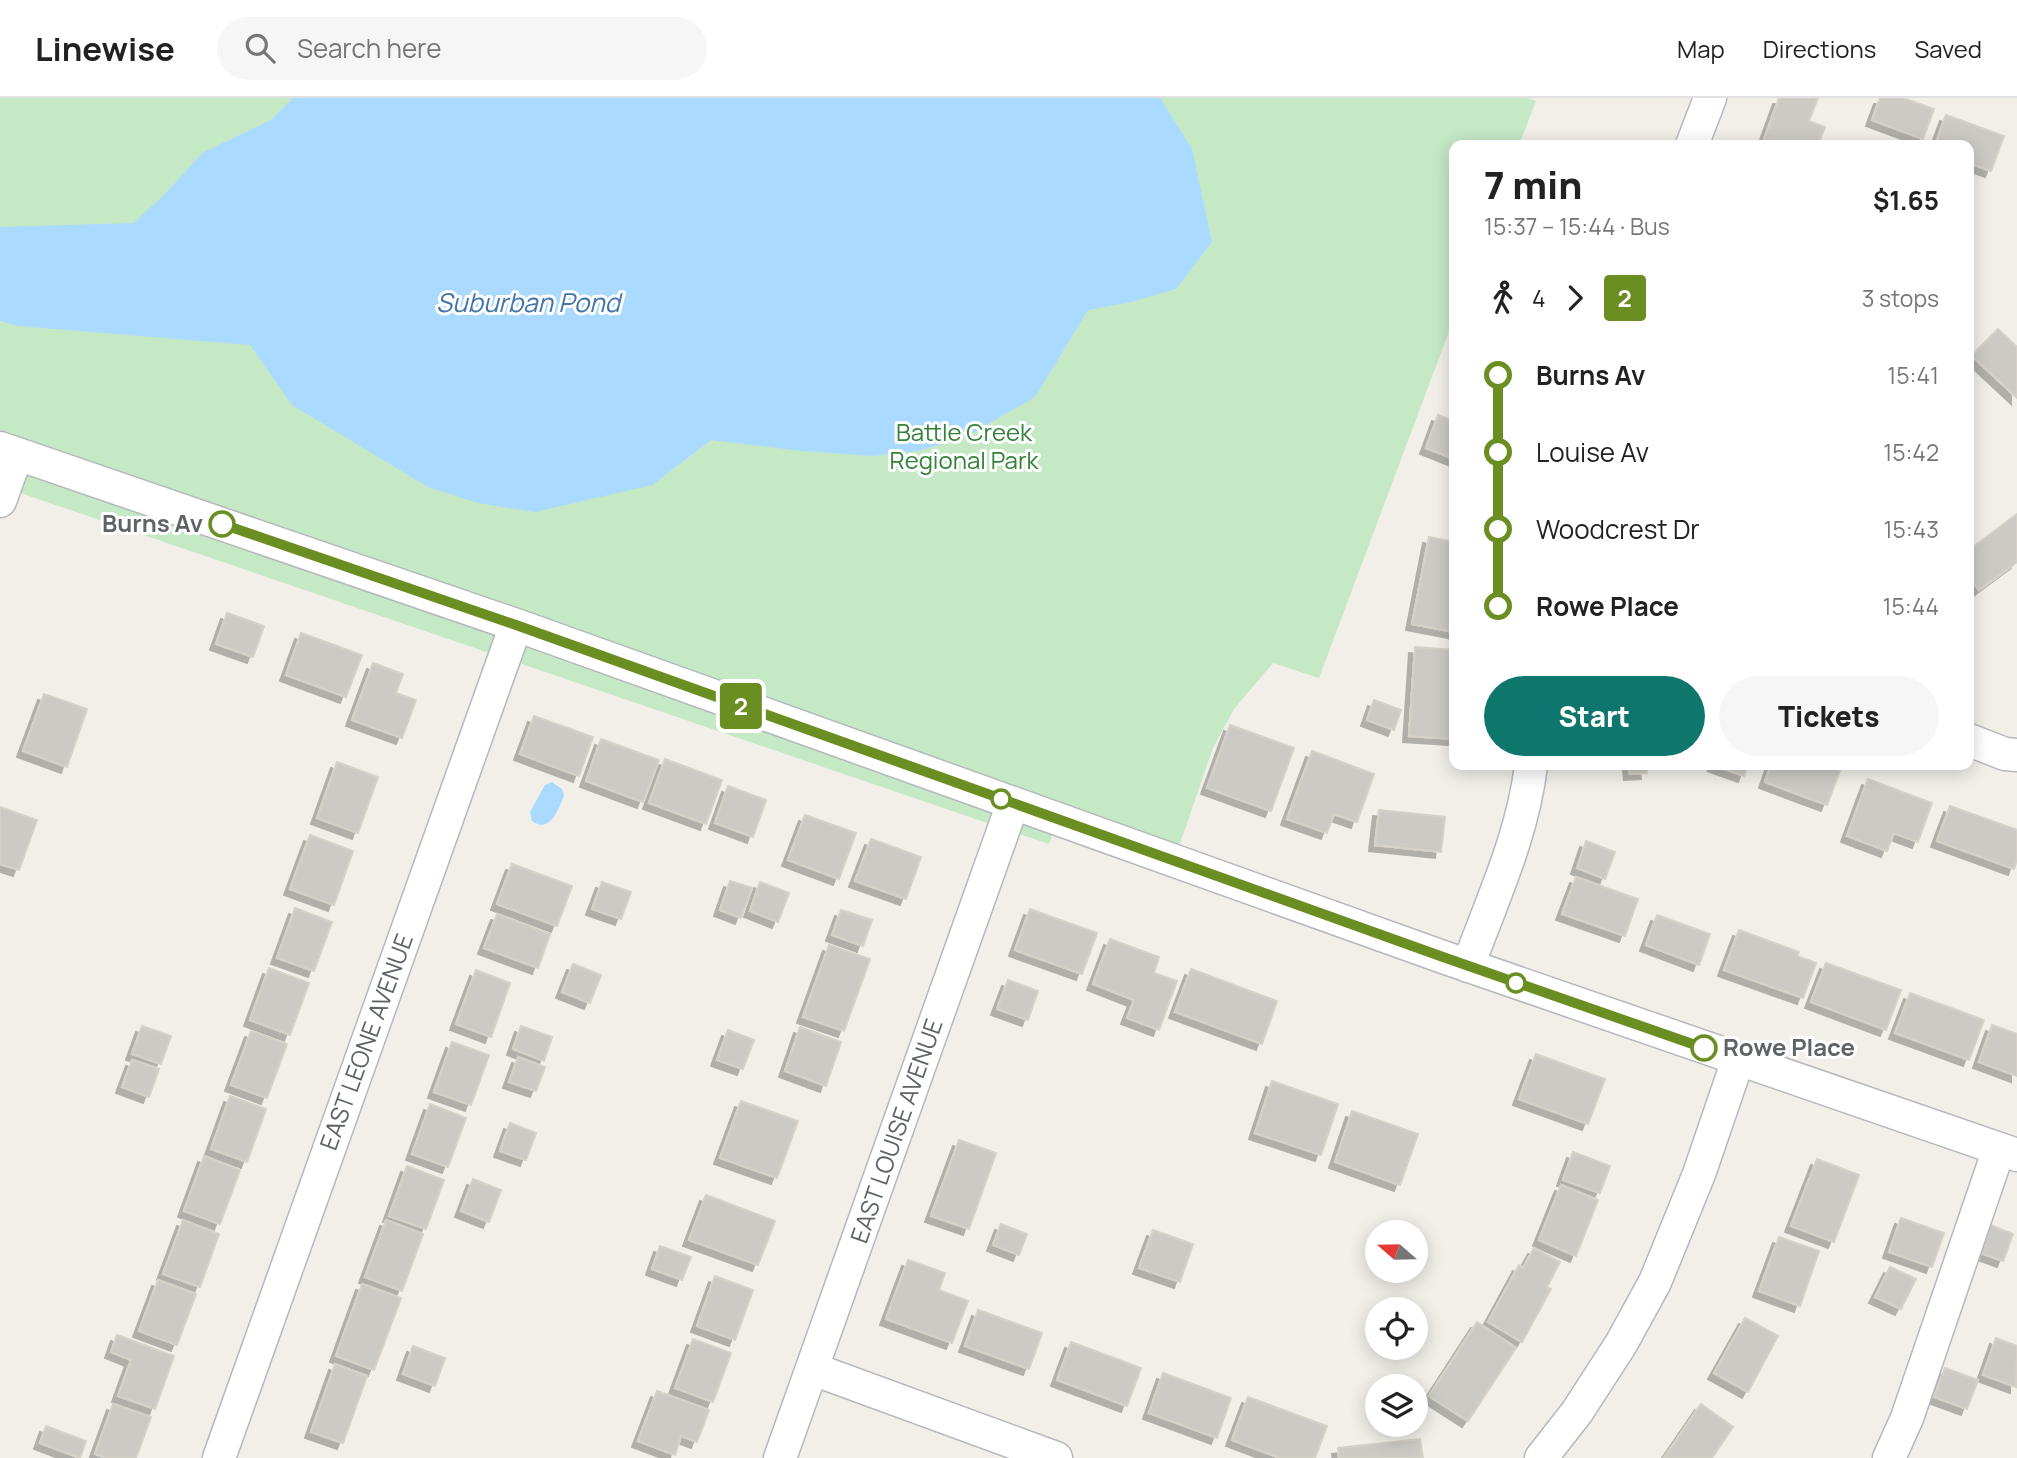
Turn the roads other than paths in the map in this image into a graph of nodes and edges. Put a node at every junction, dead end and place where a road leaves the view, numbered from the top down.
1 (1710, 98) edge
2 (1694, 140) edge
3 (8, 451) edge
4 (0, 500) edge
5 (516, 625) junction
6 (1974, 742) edge
7 (2017, 755) edge
8 (1530, 770) edge
9 (1013, 803) junction
10 (1468, 966) junction
11 (1738, 1060) junction
12 (2008, 1152) edge
13 (813, 1369) junction
14 (219, 1458) edge
15 (780, 1458) edge
16 (1056, 1458) edge
17 (1541, 1458) edge
18 (1889, 1458) edge

1 - 2 street
3 - 4 street
3 - 5 street
5 - 9 street
5 - 14 street, EAST LEONE AVENUE
6 - 7 street
8 - 10 street
9 - 10 street
9 - 13 street, EAST LOUISE AVENUE
10 - 11 street
11 - 12 street
11 - 17 street
12 - 18 street
13 - 15 street, EAST LOUISE AVENUE
13 - 16 street

